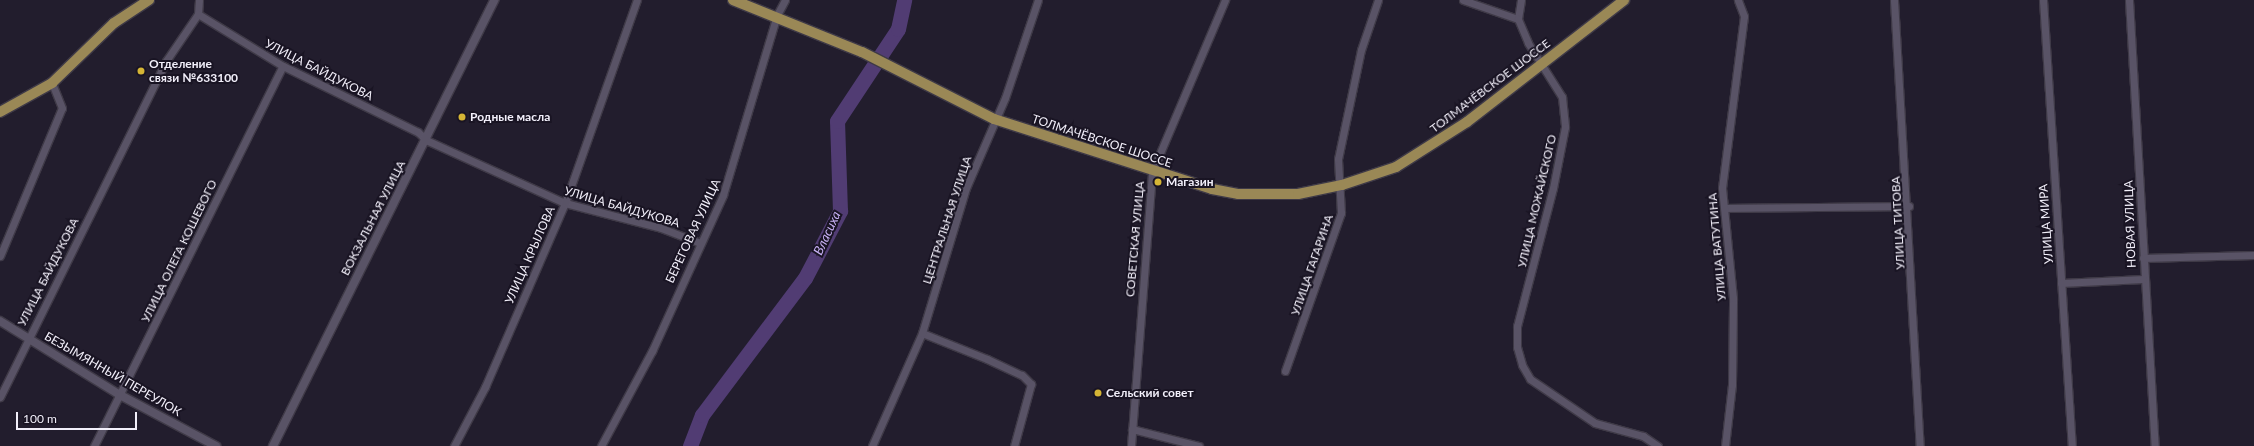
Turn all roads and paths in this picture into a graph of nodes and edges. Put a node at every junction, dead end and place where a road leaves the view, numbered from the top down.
1 (149, 0) edge
2 (199, 0) edge
3 (494, 0) edge
4 (637, 0) edge
5 (733, 0) edge
6 (785, 0) edge
7 (1038, 0) edge
8 (1225, 0) edge
9 (1378, 0) edge
10 (1463, 0) edge
11 (1521, 0) edge
12 (1624, 0) edge
13 (1738, 0) edge
14 (1894, 0) edge
15 (2043, 0) edge
16 (2129, 0) edge
17 (198, 14) junction
18 (776, 15) junction
19 (1518, 20) junction
20 (1542, 63) junction
21 (283, 66) junction
22 (52, 83) junction
23 (0, 112) edge
24 (994, 119) junction
25 (426, 140) junction
26 (1152, 172) junction
27 (1342, 186) junction
28 (565, 203) junction
29 (1909, 206) junction
30 (1725, 208) junction
31 (700, 243) junction
32 (0, 256) edge
33 (2254, 256) edge
34 (2143, 258) junction
35 (2143, 279) junction
36 (2061, 283) junction
37 (0, 321) edge
38 (922, 334) junction
39 (26, 338) junction
40 (1285, 371) dead end
41 (120, 395) junction
42 (0, 397) edge
43 (1132, 429) junction
44 (94, 446) edge
45 (216, 446) edge
46 (273, 446) edge
47 (454, 446) edge
48 (601, 446) edge
49 (872, 446) edge
50 (1014, 446) edge
51 (1131, 446) edge
52 (1199, 446) edge
53 (1658, 446) edge
54 (1725, 446) edge
55 (1920, 446) edge
56 (2072, 446) edge
57 (2155, 446) edge

1 - 22 main road
2 - 17 street
3 - 25 street, ВОКЗАЛЬНАЯ УЛИЦА
4 - 28 street, УЛИЦА КРЫЛОВА
5 - 18 main road, ТОЛМАЧЁВСКОЕ ШОССЕ
6 - 18 street, БЕРЕГОВАЯ УЛИЦА
7 - 24 street, ЦЕНТРАЛЬНАЯ УЛИЦА
8 - 26 street, СОВЕТСКАЯ УЛИЦА
9 - 27 street, УЛИЦА ГАГАРИНА
10 - 19 street
11 - 19 street
12 - 20 main road, ТОЛМАЧЁВСКОЕ ШОССЕ
13 - 30 street, УЛИЦА ВАТУТИНА
14 - 29 street, УЛИЦА ТИТОВА
15 - 36 street, УЛИЦА МИРА
16 - 34 street, НОВАЯ УЛИЦА
17 - 21 street, УЛИЦА БАЙДУКОВА
17 - 39 street, УЛИЦА БАЙДУКОВА
18 - 24 main road, ТОЛМАЧЁВСКОЕ ШОССЕ
18 - 31 street, БЕРЕГОВАЯ УЛИЦА
19 - 20 street, УЛИЦА МОЖАЙСКОГО
20 - 27 main road, ТОЛМАЧЁВСКОЕ ШОССЕ
20 - 53 street, УЛИЦА МОЖАЙСКОГО
21 - 25 street, УЛИЦА БАЙДУКОВА
21 - 41 street, УЛИЦА ОЛЕГА КОШЕВОГО
22 - 23 main road
22 - 32 street
24 - 26 main road, ТОЛМАЧЁВСКОЕ ШОССЕ
24 - 38 street, ЦЕНТРАЛЬНАЯ УЛИЦА
25 - 28 street, УЛИЦА БАЙДУКОВА
25 - 46 street, ВОКЗАЛЬНАЯ УЛИЦА
26 - 27 main road, ТОЛМАЧЁВСКОЕ ШОССЕ
26 - 43 street, СОВЕТСКАЯ УЛИЦА
27 - 40 street, УЛИЦА ГАГАРИНА
28 - 31 street, УЛИЦА БАЙДУКОВА
28 - 47 street, УЛИЦА КРЫЛОВА
29 - 30 street
29 - 55 street, УЛИЦА ТИТОВА
30 - 54 street, УЛИЦА ВАТУТИНА
31 - 48 street, БЕРЕГОВАЯ УЛИЦА
33 - 34 street
34 - 35 street, НОВАЯ УЛИЦА
35 - 36 street
35 - 57 street, НОВАЯ УЛИЦА
36 - 56 street, УЛИЦА МИРА
37 - 39 street, БЕЗЫМЯННЫЙ ПЕРЕУЛОК
38 - 49 street, ЦЕНТРАЛЬНАЯ УЛИЦА
38 - 50 street
39 - 41 street, БЕЗЫМЯННЫЙ ПЕРЕУЛОК
39 - 42 street, УЛИЦА БАЙДУКОВА
41 - 44 street, УЛИЦА ОЛЕГА КОШЕВОГО
41 - 45 street, БЕЗЫМЯННЫЙ ПЕРЕУЛОК
43 - 51 street, СОВЕТСКАЯ УЛИЦА
43 - 52 street

